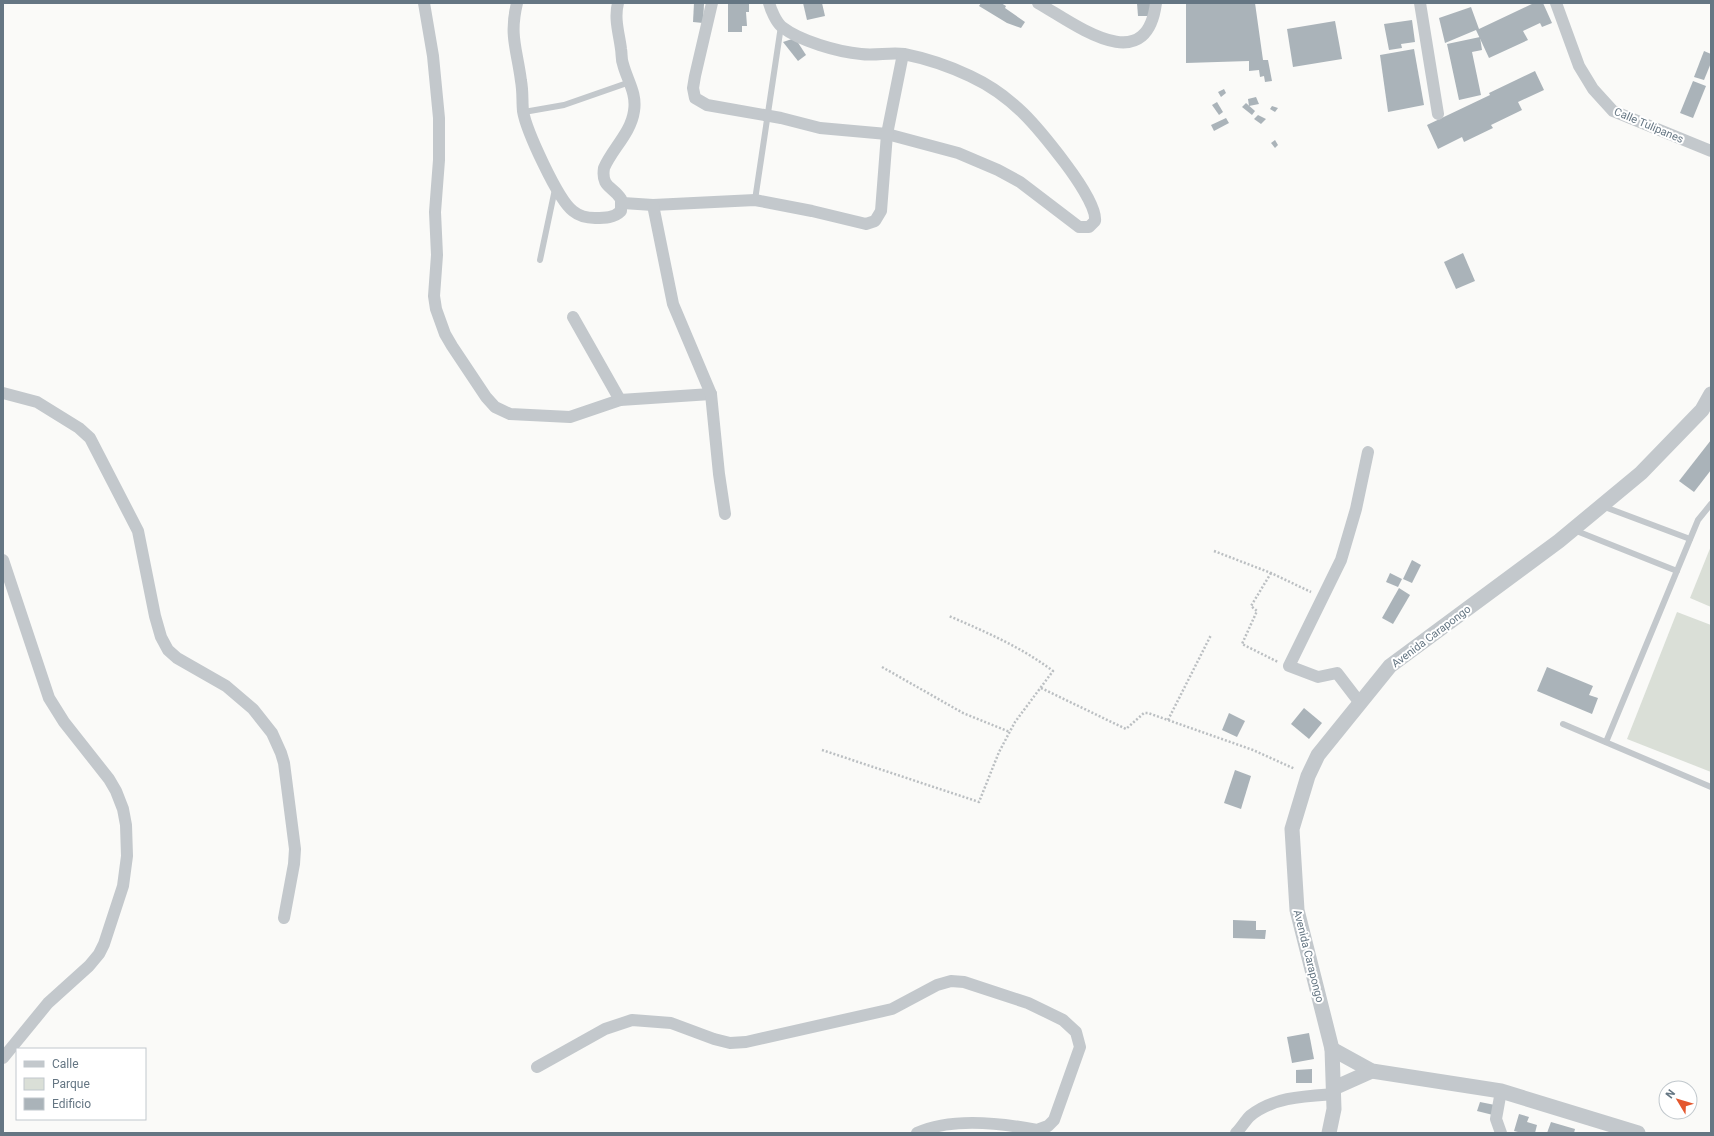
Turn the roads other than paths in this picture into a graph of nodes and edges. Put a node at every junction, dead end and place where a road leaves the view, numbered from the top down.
1 (424, 3) edge
2 (517, 3) edge
3 (618, 3) edge
4 (712, 3) edge
5 (769, 3) edge
6 (1038, 3) edge
7 (1156, 3) edge
8 (1420, 3) edge
9 (1556, 3) edge
10 (781, 26) junction
11 (903, 54) junction
12 (630, 82) junction
13 (524, 112) junction
14 (1438, 114) dead end
15 (766, 115) junction
16 (887, 134) junction
17 (1711, 151) edge
18 (555, 187) junction
19 (754, 200) junction
20 (622, 203) junction
21 (653, 205) junction
22 (540, 260) dead end
23 (573, 317) dead end
24 (3, 393) edge
25 (711, 394) junction
26 (1711, 394) edge
27 (620, 400) junction
28 (1368, 452) dead end
29 (1711, 504) edge
30 (1601, 506) junction
31 (725, 514) dead end
32 (1573, 530) junction
33 (1690, 539) junction
34 (3, 560) edge
35 (1677, 571) junction
36 (1360, 703) junction
37 (1563, 724) dead end
38 (1606, 742) junction
39 (1711, 787) edge
40 (284, 918) dead end
41 (1332, 1049) junction
42 (3, 1058) edge
43 (537, 1068) dead end
44 (1372, 1071) junction
45 (1334, 1091) junction
46 (1501, 1091) junction
47 (917, 1133) edge
48 (1236, 1133) edge
49 (1329, 1133) edge
50 (1501, 1133) edge
51 (1638, 1133) edge

1 - 27 street
2 - 13 street
3 - 12 street
4 - 15 street
5 - 10 street
6 - 7 street
8 - 14 street
9 - 17 street, Calle Tulipanes
10 - 11 street
10 - 15 lane
11 - 16 street
11 - 16 street
12 - 13 lane
12 - 20 street
13 - 18 street
15 - 16 street
15 - 19 lane
16 - 19 street
18 - 20 street
18 - 22 lane
19 - 21 street
20 - 21 street
21 - 25 street
23 - 27 street
24 - 40 street
25 - 27 street
25 - 31 street
26 - 30 street, Avenida Carapongo
28 - 36 street
29 - 33 lane
30 - 32 street, Avenida Carapongo
30 - 33 lane
32 - 35 lane
32 - 36 street, Avenida Carapongo
33 - 35 lane
34 - 42 street
35 - 38 lane
36 - 41 street, Avenida Carapongo
37 - 38 lane
38 - 39 lane
41 - 44 street
41 - 45 street, Avenida Carapongo
43 - 47 street
44 - 45 street
44 - 46 street
45 - 48 street
45 - 49 street, Avenida Carapongo
46 - 50 street
46 - 51 street

